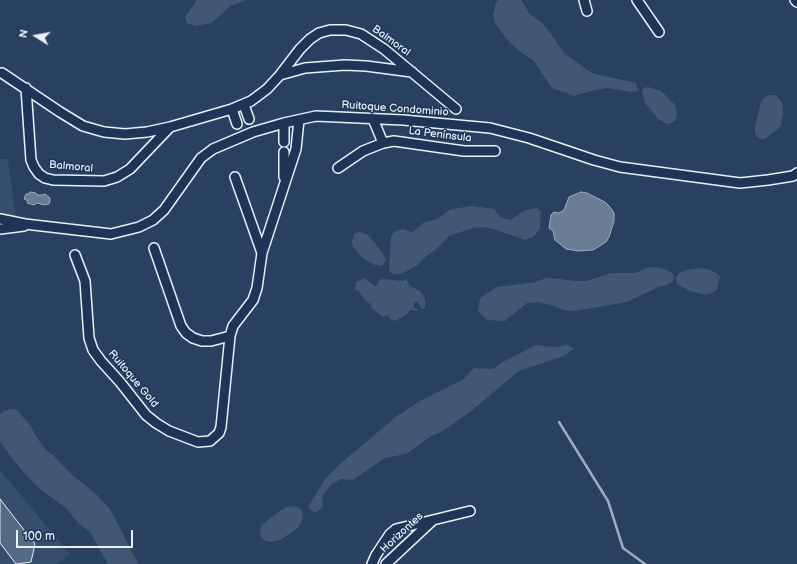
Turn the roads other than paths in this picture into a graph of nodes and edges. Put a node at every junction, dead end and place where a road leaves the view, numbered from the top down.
1 (584, 0) edge
2 (637, 0) edge
3 (587, 11) dead end
4 (659, 32) dead end
5 (412, 72) junction
6 (2, 73) dead end
7 (280, 75) junction
8 (26, 88) junction
9 (244, 105) junction
10 (456, 109) dead end
11 (232, 110) junction
12 (373, 119) junction
13 (299, 120) junction
14 (284, 123) junction
15 (251, 126) junction
16 (170, 127) junction
17 (239, 130) junction
18 (284, 142) dead end
19 (383, 143) junction
20 (495, 151) dead end
21 (284, 152) dead end
22 (338, 168) dead end
23 (797, 173) edge
24 (235, 177) dead end
25 (284, 185) junction
26 (0, 219) edge
27 (25, 224) junction
28 (0, 229) edge
29 (154, 248) dead end
30 (262, 253) junction
31 (75, 255) dead end
32 (230, 336) junction
33 (470, 510) dead end
34 (434, 519) junction
35 (372, 564) edge
36 (386, 564) edge

1 - 3 street
2 - 4 street
5 - 7 street, Balmoral
5 - 7 street, Balmoral
5 - 10 street, Balmoral
6 - 8 street, Balmoral
7 - 9 street, Balmoral
8 - 16 street, Balmoral
8 - 16 street, Balmoral
9 - 11 street, Balmoral
9 - 15 street
11 - 16 street, Balmoral
11 - 17 street
12 - 13 street, Ruitoque Condominio
12 - 19 street
12 - 23 street, Ruitoque Condominio
13 - 14 street, Ruitoque Condominio
13 - 25 street, Ruitoque Gold
14 - 15 street, Ruitoque Condominio
14 - 18 street
15 - 17 street, Ruitoque Condominio
17 - 27 street, Ruitoque Condominio
19 - 20 street, La Península
19 - 22 street, La Península
21 - 25 street, Ruitoque Gold
24 - 30 street, Ruitoque Gold
25 - 30 street, Ruitoque Gold
26 - 27 street, Ruitoque Condominio
27 - 28 street, Ruitoque Condominio
29 - 32 street
30 - 32 street, Ruitoque Gold
31 - 32 street, Ruitoque Gold
33 - 34 street, Horizontes
34 - 35 street, Horizontes
34 - 36 street, Horizontes

